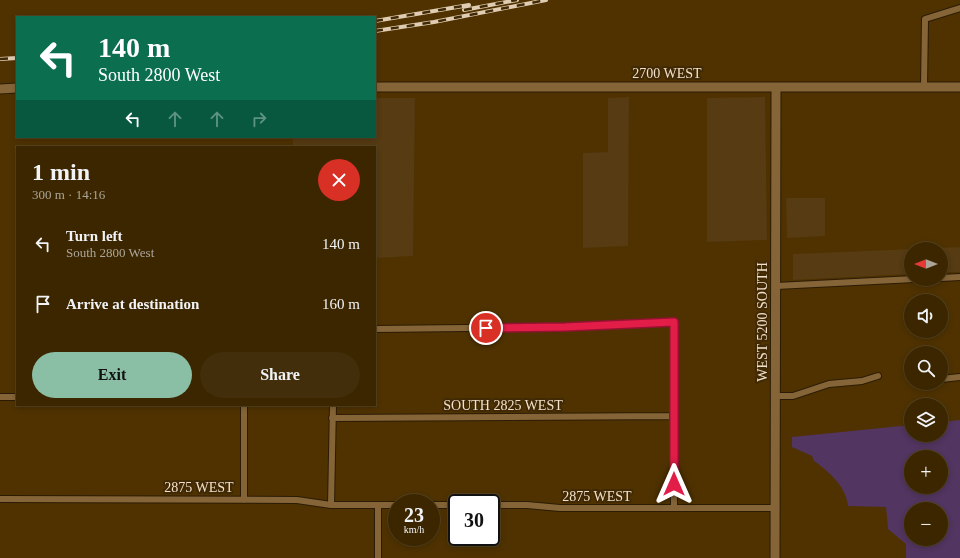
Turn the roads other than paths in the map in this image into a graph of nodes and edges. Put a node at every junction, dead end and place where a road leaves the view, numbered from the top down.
1 (960, 8) edge
2 (776, 87) junction
3 (924, 87) junction
4 (960, 87) edge
5 (0, 88) edge
6 (16, 88) edge
7 (376, 88) edge
8 (960, 277) edge
9 (948, 278) edge
10 (904, 280) edge
11 (776, 286) junction
12 (376, 329) edge
13 (878, 376) dead end
14 (960, 377) edge
15 (948, 378) edge
16 (775, 396) junction
17 (0, 397) edge
18 (16, 397) edge
19 (244, 406) edge
20 (332, 406) edge
21 (674, 416) junction
22 (332, 418) junction
23 (0, 499) edge
24 (244, 500) junction
25 (378, 505) junction
26 (388, 505) edge
27 (500, 505) edge
28 (332, 506) junction
29 (674, 508) junction
30 (775, 508) junction
31 (378, 558) edge
32 (775, 558) edge

1 - 3 street
2 - 3 street, 2700 WEST
2 - 7 street, 2700 WEST
2 - 11 street, WEST 5200 SOUTH
3 - 4 street, 2700 WEST
5 - 6 street
8 - 9 street
10 - 11 street
11 - 16 street, WEST 5200 SOUTH
12 - 21 street
13 - 16 street
14 - 15 street
16 - 30 street, WEST 5200 SOUTH
17 - 18 street
19 - 24 street
20 - 22 street
21 - 22 street, SOUTH 2825 WEST
21 - 29 street
22 - 28 street
23 - 24 street, 2875 WEST
24 - 28 street, 2875 WEST
25 - 26 street, 2875 WEST
25 - 28 street, 2875 WEST
25 - 31 street
27 - 29 street, 2875 WEST
29 - 30 street, 2875 WEST
30 - 32 street, WEST 5200 SOUTH

